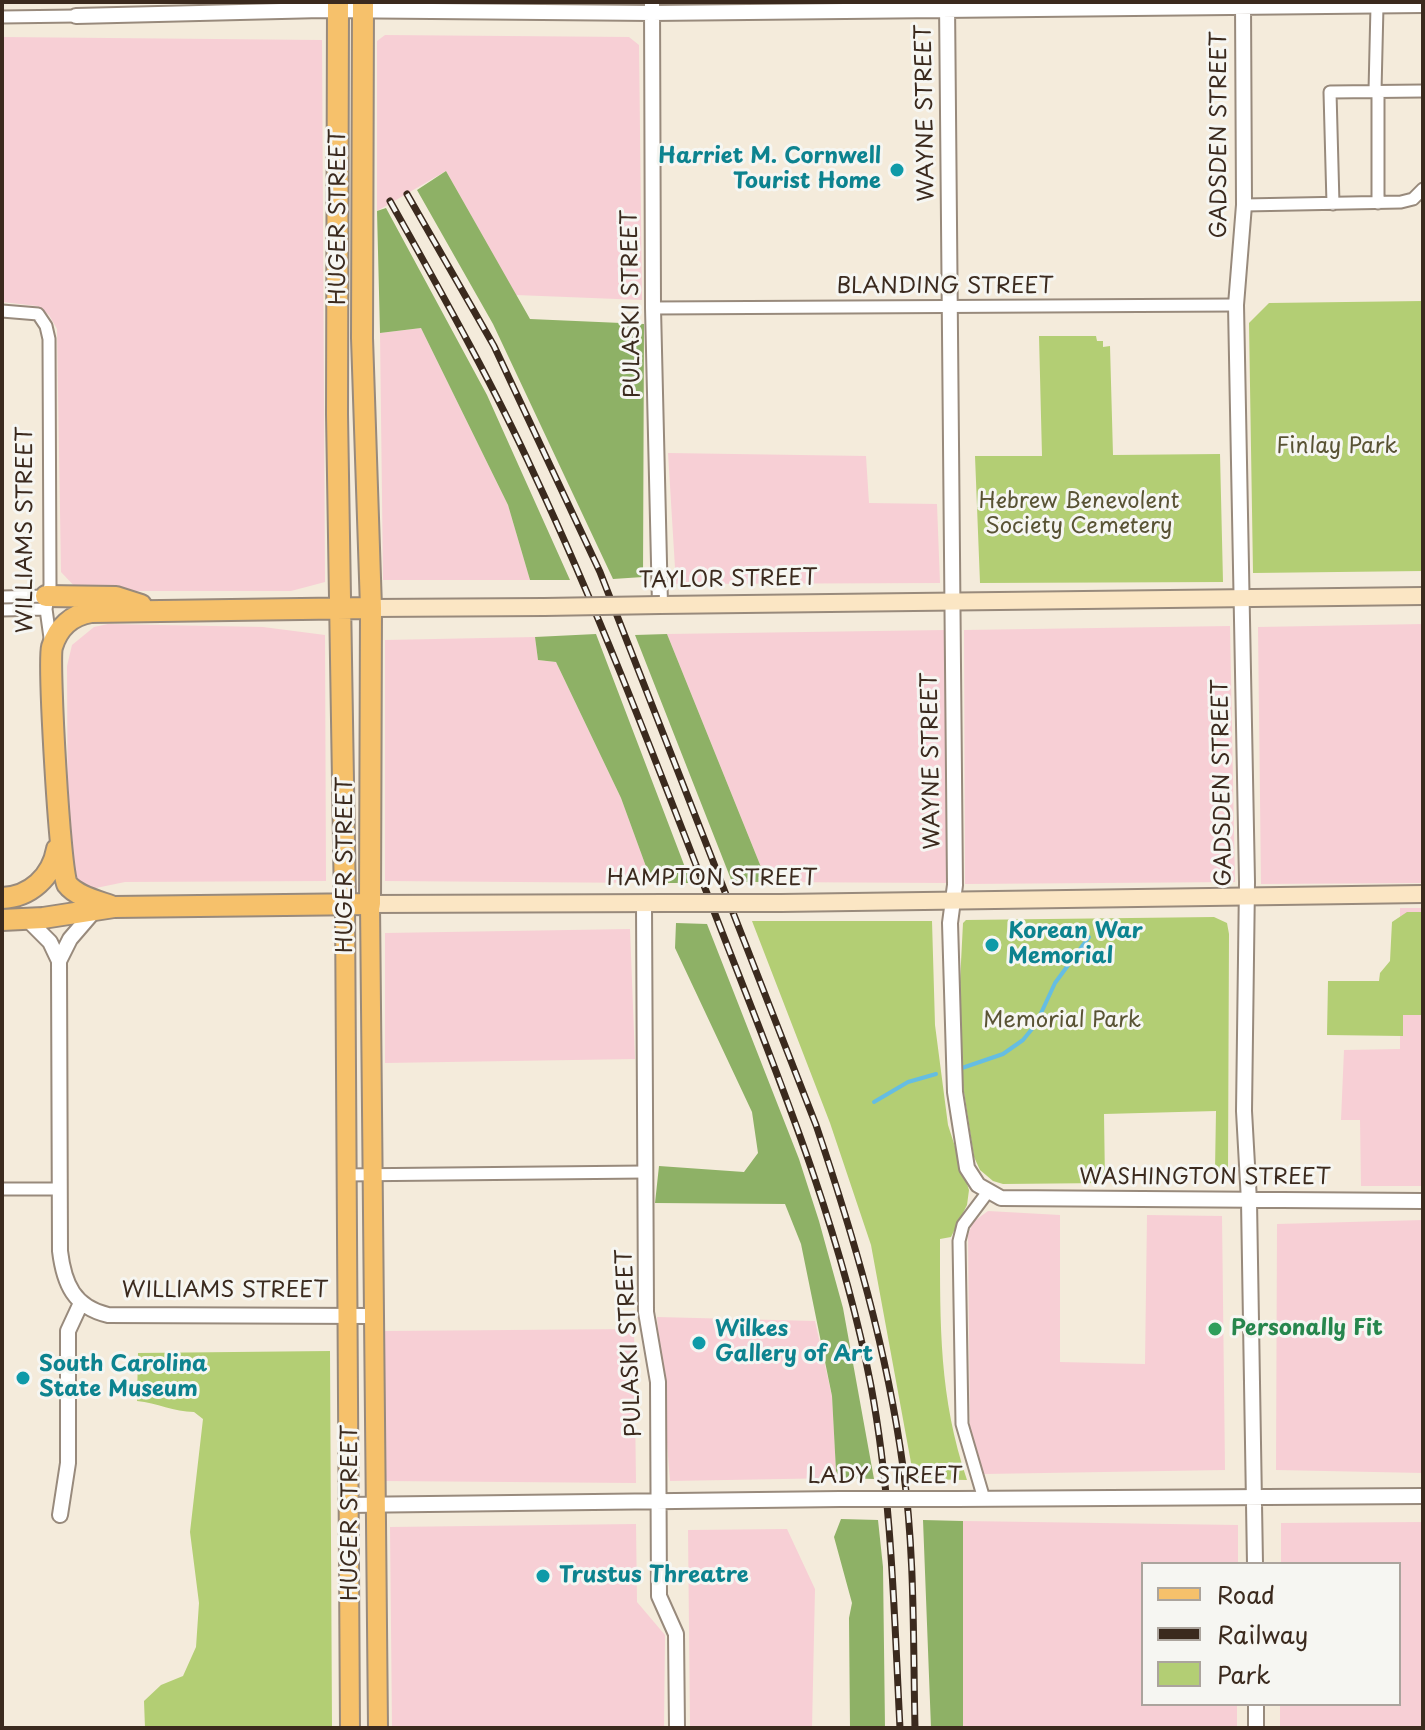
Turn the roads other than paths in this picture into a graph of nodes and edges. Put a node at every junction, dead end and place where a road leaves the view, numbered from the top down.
1 (52, 2) edge
2 (1243, 5) edge
3 (1423, 5) edge
4 (338, 6) edge
5 (363, 6) edge
6 (947, 6) edge
7 (1377, 6) junction
8 (652, 8) edge
9 (52, 16) junction
10 (76, 16) joint
11 (2, 17) edge
12 (1377, 91) junction
13 (1423, 91) edge
14 (1423, 189) edge
15 (1378, 203) junction
16 (1333, 204) junction
17 (1244, 205) junction
18 (1236, 305) junction
19 (950, 307) junction
20 (653, 308) junction
21 (2, 311) edge
22 (1423, 596) edge
23 (2, 597) edge
24 (1243, 597) junction
25 (46, 603) junction
26 (951, 603) junction
27 (660, 605) junction
28 (341, 608) junction
29 (371, 608) junction
30 (2, 610) edge
31 (160, 610) junction
32 (52, 648) junction
33 (58, 837) junction
34 (1423, 894) edge
35 (2, 898) edge
36 (1247, 898) junction
37 (954, 902) junction
38 (345, 904) junction
39 (370, 904) junction
40 (644, 904) junction
41 (105, 909) junction
42 (2, 920) edge
43 (28, 920) junction
44 (59, 961) junction
45 (645, 1172) junction
46 (344, 1175) junction
47 (372, 1175) junction
48 (2, 1189) edge
49 (58, 1189) junction
50 (987, 1193) junction
51 (1249, 1201) junction
52 (1423, 1201) edge
53 (81, 1303) junction
54 (345, 1316) junction
55 (371, 1316) junction
56 (1423, 1496) edge
57 (1254, 1498) junction
58 (984, 1499) junction
59 (659, 1501) junction
60 (377, 1504) junction
61 (347, 1505) junction
62 (60, 1515) dead end
63 (1255, 1562) edge
64 (1256, 1706) edge
65 (350, 1728) edge
66 (378, 1728) edge
67 (677, 1728) edge
68 (1256, 1728) edge

1 - 9 street
2 - 6 street
2 - 7 street
2 - 17 street, GADSDEN STREET
3 - 7 street
4 - 5 street
4 - 10 street
4 - 28 highway, HUGER STREET
5 - 8 street
5 - 29 highway, HUGER STREET
6 - 8 street
6 - 19 street, WAYNE STREET
7 - 12 street
8 - 20 street, PULASKI STREET
9 - 10 street
9 - 11 street
12 - 13 street
12 - 15 street
12 - 16 street
14 - 15 street
15 - 16 street
16 - 17 street
17 - 18 street, GADSDEN STREET
18 - 19 street, BLANDING STREET
18 - 24 street, GADSDEN STREET
19 - 20 street, BLANDING STREET
19 - 26 street, WAYNE STREET
20 - 27 street, PULASKI STREET
21 - 25 street, WILLIAMS STREET
22 - 24 main road, TAYLOR STREET
23 - 25 street
24 - 26 main road, TAYLOR STREET
24 - 36 street, GADSDEN STREET
25 - 30 street
25 - 31 highway
25 - 32 street, WILLIAMS STREET
26 - 27 main road, TAYLOR STREET
26 - 37 street, WAYNE STREET
27 - 29 main road, TAYLOR STREET, bridge
28 - 29 highway, TAYLOR STREET
28 - 31 highway, TAYLOR STREET
28 - 38 highway, HUGER STREET
29 - 39 highway, HUGER STREET
31 - 32 highway, TAYLOR STREET
32 - 33 highway, WILLIAMS STREET
33 - 35 highway
33 - 41 highway
34 - 36 main road, HAMPTON STREET
36 - 37 main road, HAMPTON STREET
36 - 51 street, GADSDEN STREET
37 - 40 main road, HAMPTON STREET, bridge
37 - 50 street, WAYNE STREET
38 - 39 highway, HAMPTON STREET
38 - 41 highway, HAMPTON STREET
38 - 46 main road, HUGER STREET
39 - 40 main road, HAMPTON STREET
39 - 47 main road, HUGER STREET
40 - 45 street, PULASKI STREET
41 - 43 highway, HAMPTON STREET
41 - 44 street
42 - 43 highway, HAMPTON STREET
43 - 44 street
44 - 49 street
45 - 47 street
45 - 59 street, PULASKI STREET
46 - 47 street
46 - 54 main road, HUGER STREET
47 - 55 main road, HUGER STREET
48 - 49 street
49 - 53 street
50 - 51 street, WASHINGTON STREET
50 - 58 street
51 - 52 street, WASHINGTON STREET
51 - 57 street, GADSDEN STREET
53 - 54 street, WILLIAMS STREET
53 - 62 street
54 - 55 street, WILLIAMS STREET
54 - 61 main road, HUGER STREET
55 - 60 main road, HUGER STREET
56 - 57 street, LADY STREET
57 - 58 street, LADY STREET
57 - 63 street, GADSDEN STREET
58 - 59 street, LADY STREET, bridge
59 - 60 street, LADY STREET
59 - 67 street, PULASKI STREET
60 - 61 street, LADY STREET
60 - 66 main road, HUGER STREET
61 - 65 main road, HUGER STREET
64 - 68 street

